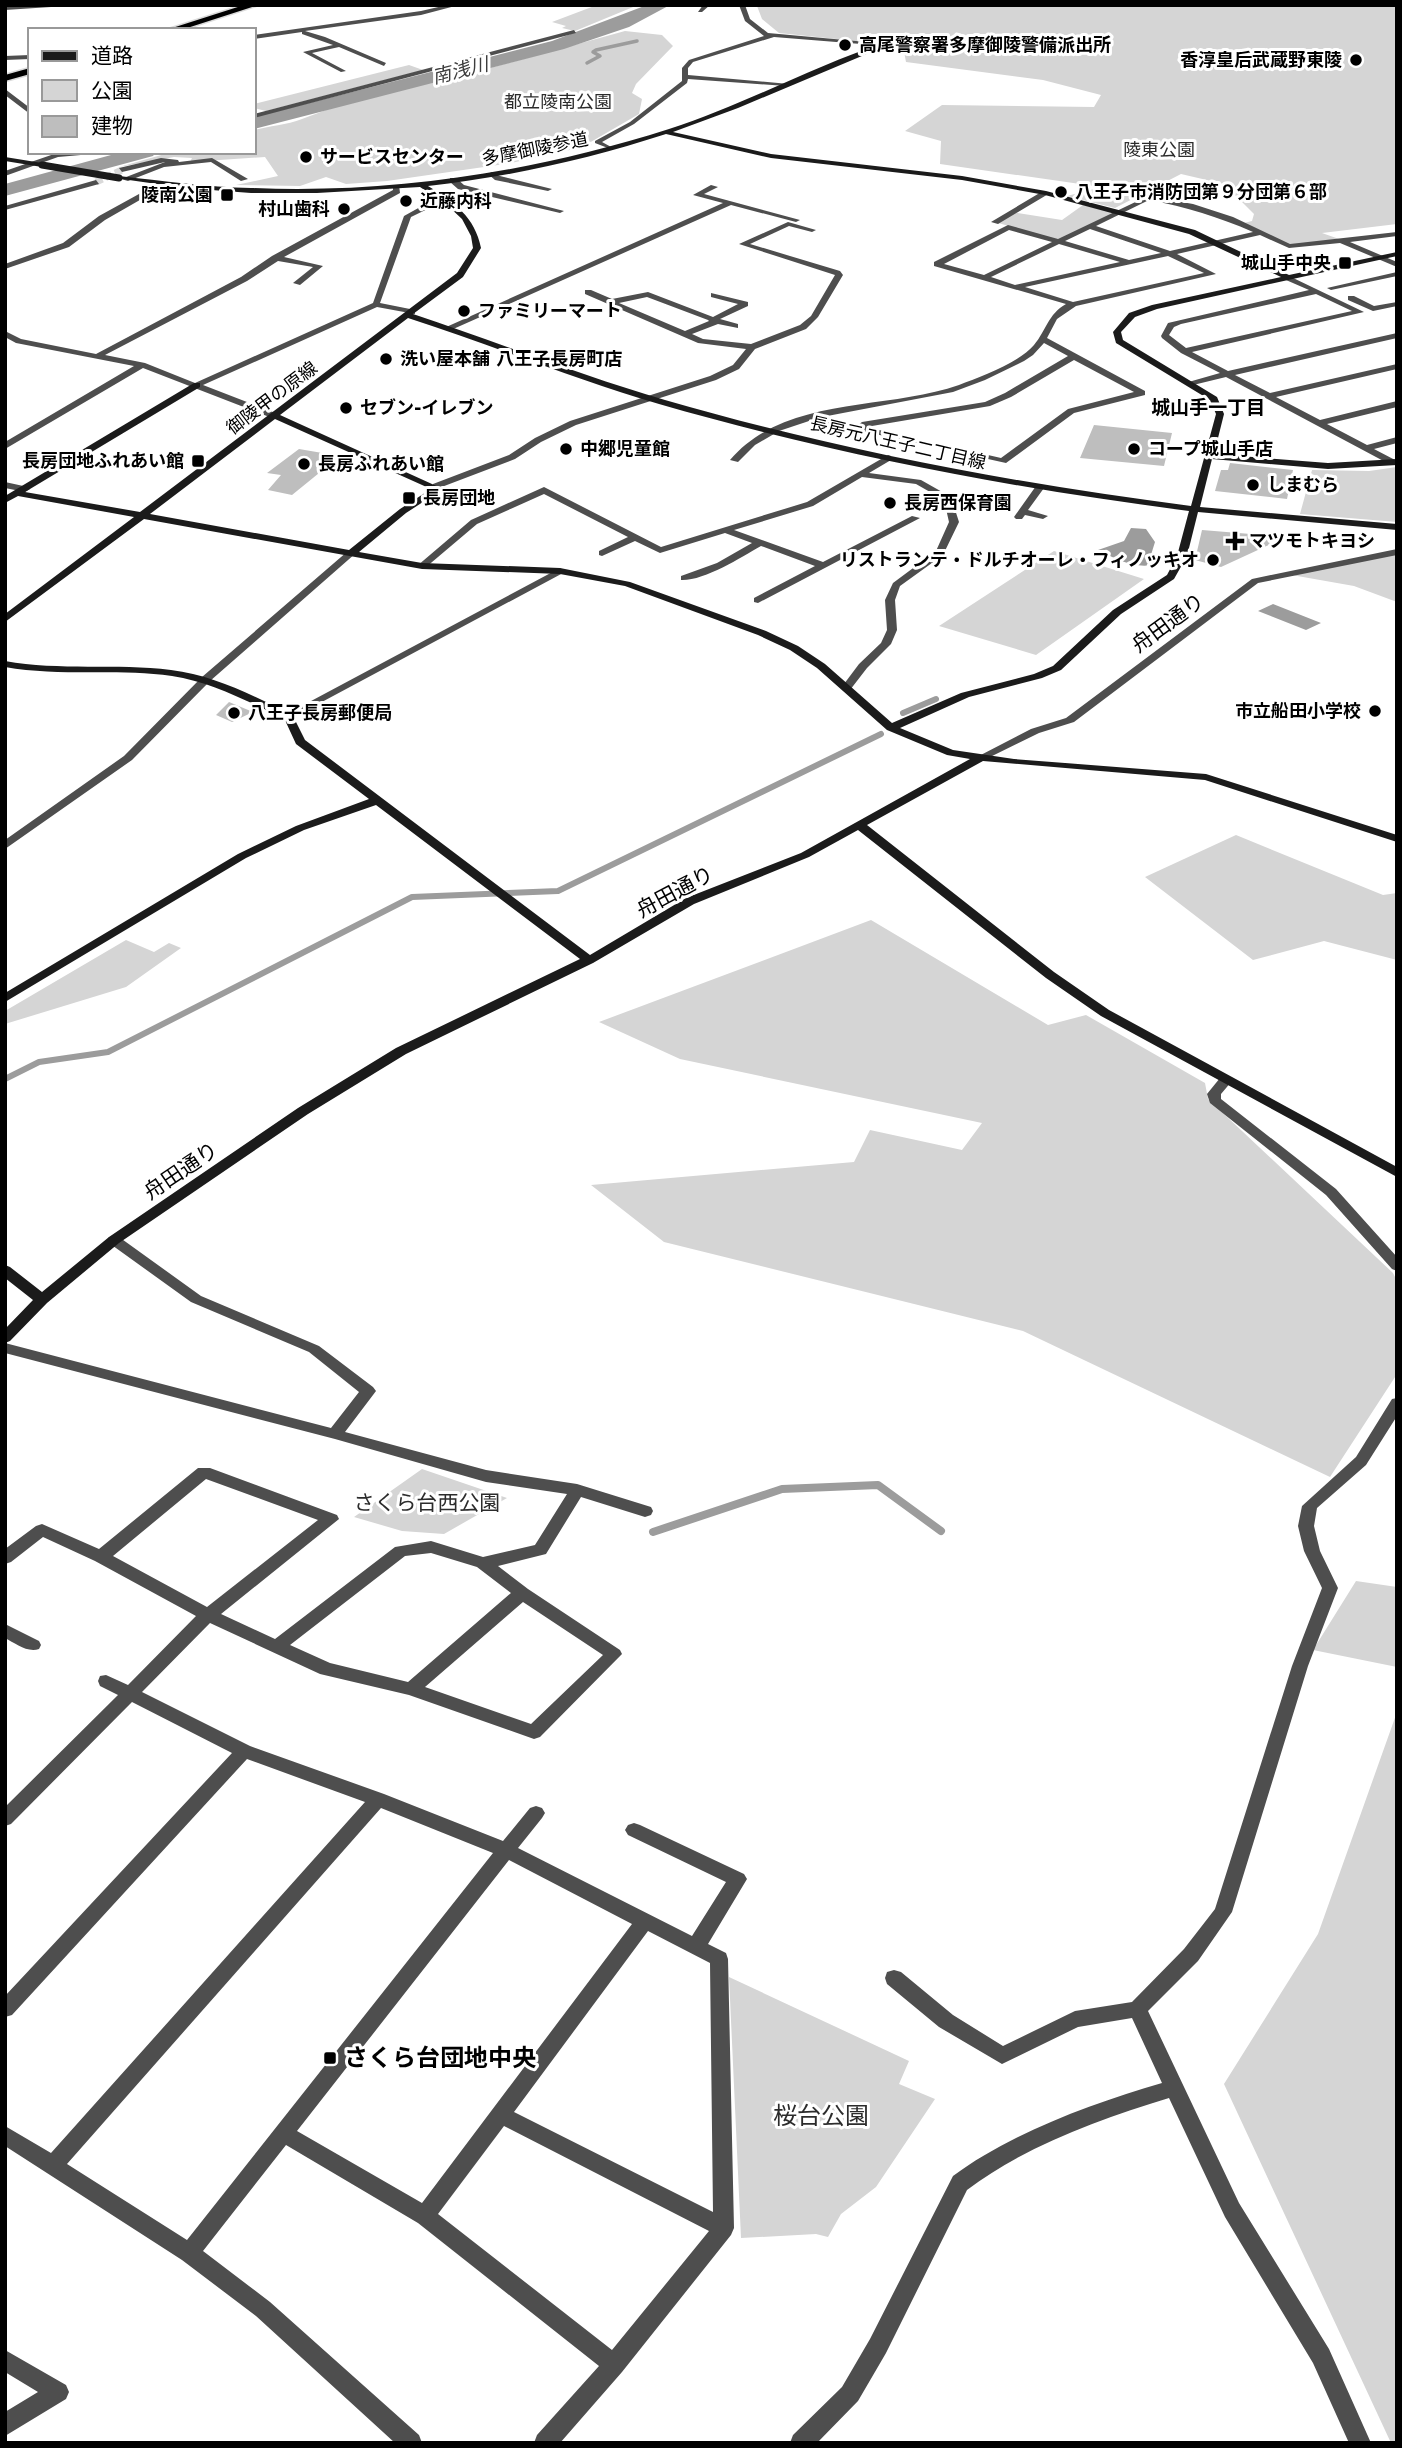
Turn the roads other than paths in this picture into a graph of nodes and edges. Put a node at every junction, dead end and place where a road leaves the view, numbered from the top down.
1 (51, 5) edge
2 (113, 5) edge
3 (157, 5) edge
4 (456, 5) edge
5 (707, 5) edge
6 (742, 5) edge
7 (250, 6) edge
8 (5, 8) edge
9 (700, 11) dead end
10 (177, 28) edge
11 (300, 30) junction
12 (574, 32) dead end
13 (772, 36) junction
14 (256, 37) edge
15 (341, 45) junction
16 (28, 57) edge
17 (5, 58) edge
18 (384, 64) dead end
19 (343, 71) dead end
20 (27, 73) edge
21 (687, 77) junction
22 (5, 78) edge
23 (786, 84) junction
24 (5, 91) edge
25 (28, 110) edge
26 (256, 115) edge
27 (665, 132) junction
28 (611, 149) junction
29 (65, 154) edge
30 (5, 159) edge
31 (38, 164) junction
32 (5, 174) edge
33 (492, 174) junction
34 (122, 176) junction
35 (244, 179) dead end
36 (453, 180) junction
37 (96, 182) tunnel mouth
38 (421, 184) junction
39 (162, 185) junction
40 (714, 187) dead end
41 (548, 189) dead end
42 (395, 190) junction
43 (432, 192) junction
44 (1046, 193) junction
45 (443, 198) junction
46 (730, 203) junction
47 (5, 208) edge
48 (560, 211) dead end
49 (1119, 211) junction
50 (796, 220) dead end
51 (995, 222) dead end
52 (1088, 226) junction
53 (812, 230) dead end
54 (1261, 233) junction
55 (1397, 234) edge
56 (1339, 239) junction
57 (1059, 241) junction
58 (1215, 242) junction
59 (1169, 253) junction
60 (1397, 254) edge
61 (1380, 257) junction
62 (275, 258) junction
63 (1129, 262) junction
64 (1397, 265) edge
65 (5, 267) edge
66 (1397, 274) edge
67 (984, 278) junction
68 (1289, 278) junction
69 (297, 283) dead end
70 (1013, 287) junction
71 (1317, 291) junction
72 (587, 292) dead end
73 (714, 295) dead end
74 (611, 302) junction
75 (376, 304) junction
76 (1073, 304) junction
77 (1397, 304) edge
78 (410, 314) junction
79 (714, 321) junction
80 (735, 326) dead end
81 (448, 328) junction
82 (5, 334) edge
83 (685, 334) junction
84 (1397, 335) edge
85 (1042, 339) junction
86 (752, 347) junction
87 (1184, 351) junction
88 (98, 356) junction
89 (1074, 356) junction
90 (142, 365) junction
91 (1397, 366) edge
92 (1227, 374) junction
93 (1189, 383) junction
94 (197, 385) junction
95 (1269, 396) junction
96 (648, 397) junction
97 (1397, 404) edge
98 (275, 416) junction
99 (810, 416) junction
100 (1319, 423) junction
101 (854, 426) junction
102 (776, 431) junction
103 (1397, 440) edge
104 (5, 446) edge
105 (1366, 448) junction
106 (1208, 456) junction
107 (888, 458) junction
108 (735, 460) dead end
109 (1395, 463) edge
110 (863, 475) junction
111 (5, 485) edge
112 (436, 486) junction
113 (1039, 488) junction
114 (21, 491) junction
115 (5, 500) edge
116 (1193, 508) junction
117 (1043, 516) dead end
118 (142, 517) junction
119 (915, 519) dead end
120 (1397, 527) edge
121 (725, 530) junction
122 (633, 538) junction
123 (760, 543) junction
124 (1397, 552) edge
125 (351, 553) junction
126 (602, 553) dead end
127 (422, 566) junction
128 (824, 566) junction
129 (560, 571) junction
130 (684, 578) dead end
131 (758, 600) dead end
132 (5, 619) edge
133 (5, 664) edge
134 (206, 679) junction
135 (846, 688) junction
136 (288, 716) junction
137 (891, 727) junction
138 (980, 758) junction
139 (375, 801) junction
140 (859, 825) junction
141 (1397, 839) edge
142 (5, 846) edge
143 (589, 960) junction
144 (5, 998) edge
145 (1225, 1081) junction
146 (1397, 1173) edge
147 (114, 1240) junction
148 (1397, 1266) edge
149 (5, 1270) edge
150 (42, 1300) junction
151 (5, 1338) edge
152 (5, 1348) edge
153 (1397, 1403) edge
154 (335, 1434) junction
155 (577, 1490) junction
156 (645, 1511) dead end
157 (101, 1557) junction
158 (5, 1558) edge
159 (483, 1563) junction
160 (522, 1593) junction
161 (208, 1615) junction
162 (5, 1630) edge
163 (33, 1645) dead end
164 (277, 1646) junction
165 (106, 1681) dead end
166 (411, 1689) junction
167 (131, 1694) junction
168 (243, 1751) junction
169 (378, 1799) junction
170 (536, 1813) dead end
171 (5, 1819) edge
172 (634, 1830) dead end
173 (506, 1850) junction
174 (645, 1921) junction
175 (696, 1947) junction
176 (894, 1978) dead end
177 (5, 2009) edge
178 (1137, 2009) junction
179 (1173, 2088) junction
180 (501, 2115) junction
181 (5, 2134) edge
182 (285, 2134) junction
183 (53, 2165) junction
184 (425, 2216) junction
185 (724, 2228) junction
186 (189, 2253) junction
187 (5, 2360) edge
188 (614, 2365) junction
189 (5, 2425) edge
190 (411, 2443) edge
191 (545, 2443) edge
192 (801, 2443) edge
193 (1360, 2443) edge

1 - 8 street
2 - 3 street
4 - 11 street
5 - 9 street
6 - 13 street
7 - 10 highway
11 - 14 street
11 - 15 street
12 - 26 street
13 - 21 street
13 - 23 street, 多摩御陵参道
15 - 18 street
15 - 19 street
16 - 17 street
20 - 22 highway
21 - 23 street
21 - 28 street
23 - 27 street, 多摩御陵参道
24 - 25 street
27 - 28 street, 多摩御陵参道
27 - 44 street
28 - 33 street, 多摩御陵参道
29 - 31 street
30 - 31 street
31 - 32 street
31 - 34 street, bridge
33 - 36 street, 多摩御陵参道
33 - 41 street
34 - 35 street
34 - 39 street
36 - 38 street, 多摩御陵参道
36 - 43 street
36 - 48 street
37 - 47 street
38 - 42 street, 多摩御陵参道
38 - 43 street, 御陵甲の原線
39 - 42 street
39 - 65 street
40 - 46 street
42 - 43 street
42 - 62 street
43 - 45 street, 御陵甲の原線
44 - 49 street
44 - 51 street
45 - 75 street
45 - 78 street, 御陵甲の原線
46 - 50 street
46 - 81 street
49 - 52 street
49 - 54 street
49 - 58 street
52 - 57 street
52 - 59 street
53 - 86 street
54 - 56 street
54 - 58 street
55 - 56 street
56 - 61 street
57 - 63 street
57 - 67 street
57 - 67 street
58 - 59 street
58 - 68 street
59 - 63 street
59 - 76 street
60 - 61 street
61 - 64 street
61 - 68 street
62 - 69 street
62 - 88 street
63 - 70 street
66 - 77 street
67 - 70 street
68 - 71 street
68 - 93 street
70 - 76 street
71 - 87 street
71 - 87 street
72 - 74 street
73 - 79 street
74 - 79 street
74 - 83 street
75 - 78 street
75 - 94 street
76 - 85 street
78 - 81 street, 長房元八王子二丁目線
78 - 98 street, 御陵甲の原線
79 - 80 street
79 - 83 street
81 - 96 street, 長房元八王子二丁目線
82 - 88 street
83 - 86 street
84 - 92 street
85 - 89 street
85 - 99 street
86 - 96 street
87 - 92 street
88 - 90 street
89 - 101 street
89 - 101 street
90 - 94 street
90 - 104 street
91 - 95 street
92 - 93 street
92 - 95 street
93 - 106 street
94 - 98 street
94 - 114 street
95 - 100 street
96 - 102 street, 長房元八王子二丁目線
96 - 112 street
97 - 100 street
98 - 112 street
98 - 118 street, 御陵甲の原線
99 - 101 street
99 - 102 street
100 - 105 street
102 - 107 street, 長房元八王子二丁目線
102 - 108 street
103 - 105 street
105 - 109 street
106 - 109 street
106 - 116 street
107 - 110 street
107 - 113 street, 長房元八王子二丁目線
110 - 121 street
110 - 135 street
111 - 114 street
112 - 125 street
113 - 116 street, 長房元八王子二丁目線
113 - 117 street
114 - 115 street
114 - 118 street
116 - 120 street, 長房元八王子二丁目線
116 - 137 street
118 - 125 street
118 - 132 street, 御陵甲の原線
119 - 128 street
121 - 122 street
121 - 123 street
122 - 126 street
122 - 127 street
123 - 128 street
123 - 130 street
124 - 138 street, 舟田通り
125 - 127 street
125 - 134 street
127 - 129 street
128 - 131 street
129 - 135 street
129 - 136 street
133 - 134 street
134 - 136 street
134 - 142 street
135 - 137 street
136 - 139 street
137 - 138 street
138 - 140 street, 舟田通り
138 - 141 street
139 - 143 street
139 - 144 street
140 - 143 street, 舟田通り
140 - 145 street
143 - 147 street, 舟田通り
145 - 146 street
145 - 148 street
147 - 150 street, 舟田通り
147 - 154 street
149 - 150 street
150 - 151 street, 舟田通り
152 - 154 street
153 - 178 street
154 - 155 street
155 - 156 street
155 - 159 street
157 - 158 street
157 - 161 street
157 - 161 street
159 - 160 street
159 - 164 street
160 - 166 street
160 - 166 street
161 - 164 street
161 - 167 street
162 - 163 street
164 - 166 street
165 - 167 street
167 - 168 street
167 - 171 street
168 - 169 street
168 - 177 street
169 - 173 street
169 - 183 street
170 - 173 street
172 - 175 street
173 - 174 street
173 - 182 street
174 - 175 street
174 - 180 street
175 - 185 street
176 - 178 street
178 - 179 street
179 - 192 street
179 - 193 street
180 - 184 street
180 - 185 street
181 - 183 street
182 - 184 street
182 - 186 street
183 - 186 street
184 - 188 street
185 - 188 street
186 - 190 street
187 - 189 street
188 - 191 street

